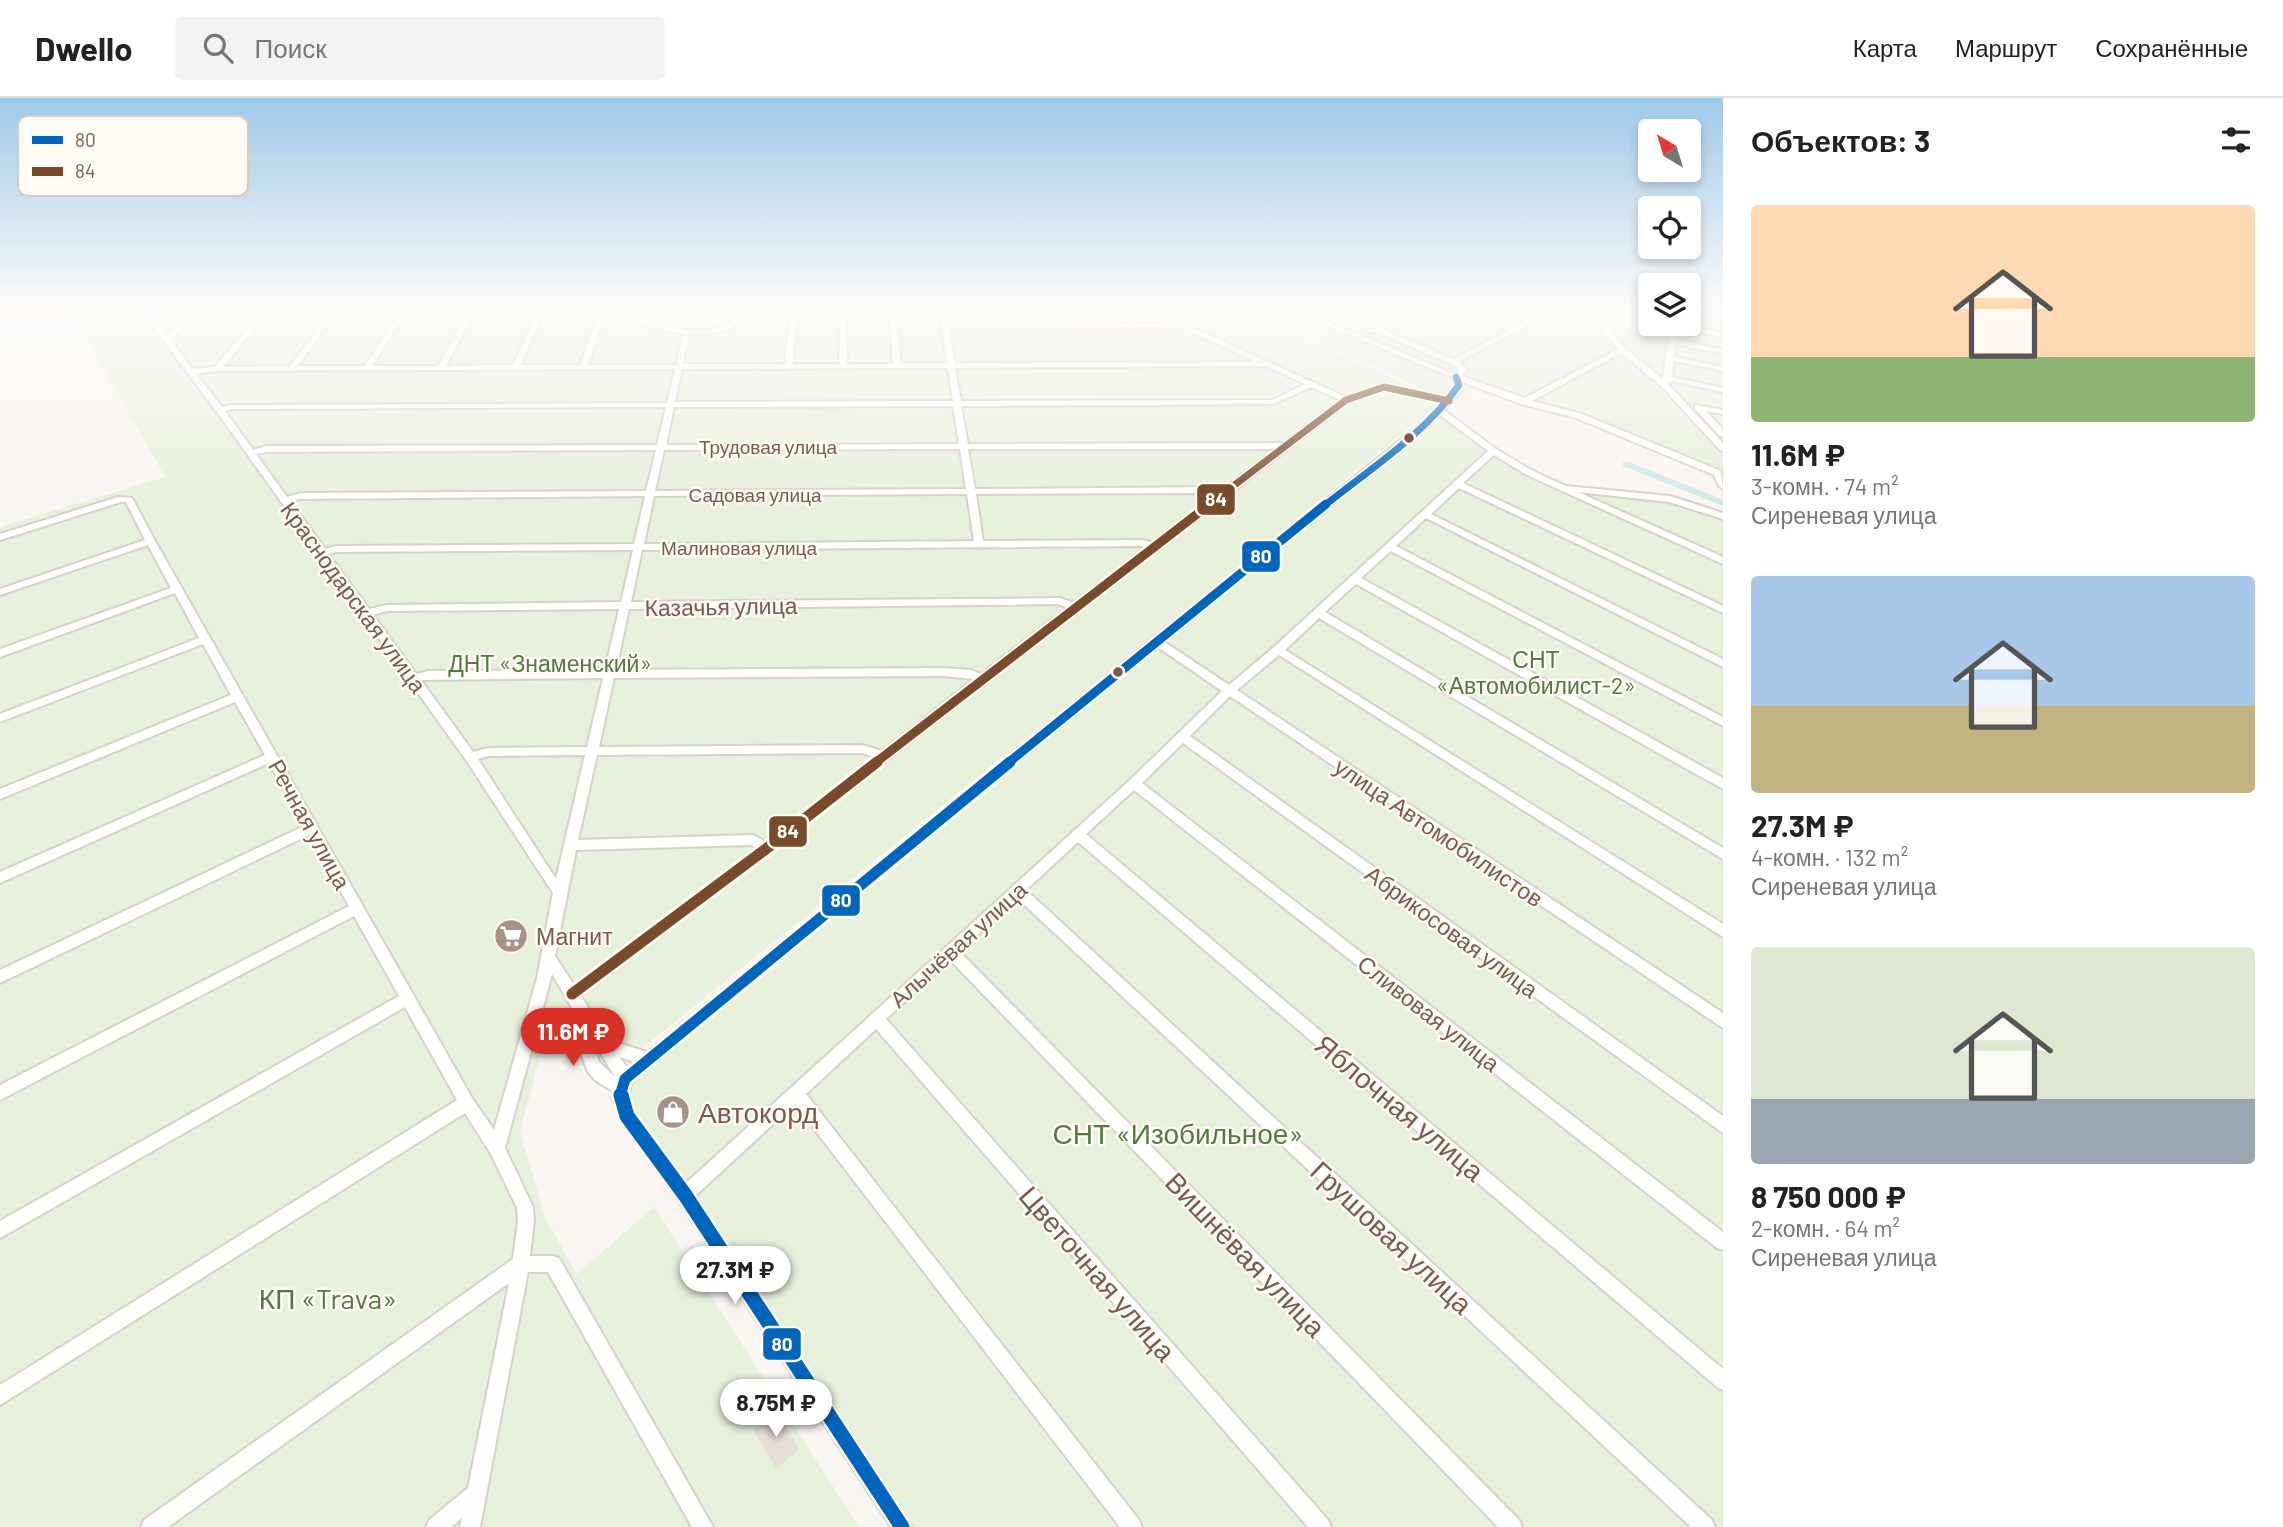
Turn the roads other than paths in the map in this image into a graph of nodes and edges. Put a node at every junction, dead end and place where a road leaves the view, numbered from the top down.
1 (192, 374) edge
2 (678, 374) edge
3 (952, 374) edge
4 (1289, 374) edge
5 (1448, 374) edge
6 (1459, 374) edge
7 (1577, 374) edge
8 (1656, 374) edge
9 (1667, 374) edge
10 (1456, 377) junction
11 (1666, 381) junction
12 (1311, 384) junction
13 (1723, 390) edge
14 (1346, 400) junction
15 (1449, 401) junction
16 (1524, 402) junction
17 (672, 404) junction
18 (958, 404) junction
19 (1698, 407) joint
20 (220, 410) junction
21 (1440, 411) junction
22 (1723, 412) edge
23 (1723, 433) edge
24 (660, 446) junction
25 (965, 446) junction
26 (1286, 446) junction
27 (1723, 448) edge
28 (1493, 452) junction
29 (251, 453) junction
30 (1720, 473) edge
31 (1458, 484) junction
32 (1723, 486) edge
33 (1558, 487) junction
34 (972, 493) junction
35 (650, 494) junction
36 (1224, 494) junction
37 (285, 500) junction
38 (1426, 515) junction
39 (1723, 516) edge
40 (0, 537) edge
41 (150, 541) junction
42 (979, 545) junction
43 (638, 547) junction
44 (1155, 547) junction
45 (1390, 547) junction
46 (323, 552) junction
47 (1723, 561) edge
48 (1355, 579) junction
49 (177, 589) junction
50 (0, 592) edge
51 (625, 606) junction
52 (1075, 608) junction
53 (1723, 610) edge
54 (366, 613) junction
55 (1318, 613) junction
56 (206, 639) junction
57 (1156, 640) junction
58 (1278, 650) junction
59 (0, 653) edge
60 (1723, 663) edge
61 (611, 674) junction
62 (413, 678) junction
63 (983, 678) junction
64 (1229, 691) junction
65 (238, 696) junction
66 (0, 718) edge
67 (1723, 723) edge
68 (1182, 736) junction
69 (592, 752) junction
70 (885, 756) junction
71 (272, 757) junction
72 (470, 757) junction
73 (1134, 783) junction
74 (1723, 784) edge
75 (0, 794) edge
76 (312, 828) junction
77 (1077, 834) junction
78 (571, 845) junction
79 (766, 849) junction
80 (1723, 854) edge
81 (0, 878) edge
82 (1017, 890) junction
83 (560, 892) junction
84 (357, 908) junction
85 (1723, 932) edge
86 (950, 951) junction
87 (548, 958) junction
88 (0, 977) edge
89 (572, 995) junction
90 (409, 998) junction
91 (582, 1010) junction
92 (876, 1018) junction
93 (1723, 1021) edge
94 (605, 1046) junction
95 (647, 1059) junction
96 (623, 1084) junction
97 (0, 1093) edge
98 (796, 1094) junction
99 (467, 1103) junction
100 (1723, 1125) edge
101 (497, 1148) junction
102 (685, 1195) junction
103 (0, 1230) edge
104 (1723, 1242) edge
105 (521, 1265) junction
106 (1723, 1381) edge
107 (0, 1396) edge
108 (476, 1494) junction
109 (150, 1527) edge
110 (436, 1527) edge
111 (470, 1527) edge
112 (703, 1527) edge
113 (902, 1527) edge
114 (1132, 1527) edge
115 (1321, 1527) edge
116 (1512, 1527) edge
117 (1705, 1527) edge

1 - 20 street, Краснодарская улица
2 - 17 street
3 - 18 street
4 - 12 street
5 - 10 street
6 - 10 street
7 - 16 street
8 - 11 street
9 - 11 street
10 - 15 street
10 - 16 street
11 - 13 street
11 - 27 street
12 - 14 street
12 - 18 street
14 - 15 street
14 - 26 street
15 - 21 street
16 - 30 street
17 - 18 street
17 - 20 street
17 - 24 street
18 - 25 street
19 - 22 street
19 - 23 street
20 - 29 street, Краснодарская улица
21 - 28 street
21 - 57 street
24 - 25 street, Трудовая улица
24 - 29 street, Трудовая улица
24 - 35 street
25 - 26 street, Трудовая улица
25 - 34 street
26 - 36 street
28 - 31 street, Алычёвая улица
28 - 33 street
29 - 37 street, Краснодарская улица
30 - 32 street
31 - 38 street, Алычёвая улица
31 - 53 street
33 - 39 street
33 - 47 street
34 - 35 street, Садовая улица
34 - 36 street, Садовая улица
34 - 42 street
35 - 37 street, Садовая улица
35 - 43 street
36 - 44 street
37 - 46 street, Краснодарская улица
38 - 45 street, Алычёвая улица
38 - 60 street
40 - 41 street, Речная улица
41 - 49 street, Речная улица
41 - 50 street
42 - 43 street, Малиновая улица
42 - 44 street, Малиновая улица
43 - 46 street, Малиновая улица
43 - 51 street
44 - 52 street
45 - 48 street, Алычёвая улица
45 - 67 street
46 - 54 street, Краснодарская улица
48 - 55 street, Алычёвая улица
48 - 74 street
49 - 56 street, Речная улица
49 - 59 street
51 - 52 street, Казачья улица
51 - 54 street, Казачья улица
51 - 61 street
52 - 63 street
54 - 62 street, Краснодарская улица
55 - 58 street, Алычёвая улица
55 - 80 street
56 - 65 street, Речная улица
56 - 66 street
57 - 64 street, улица Автомобилистов
57 - 95 street
58 - 64 street, Алычёвая улица
58 - 85 street
61 - 62 street
61 - 63 street
61 - 69 street
62 - 72 street, Краснодарская улица
63 - 70 street
64 - 68 street, Алычёвая улица
64 - 93 street, улица Автомобилистов
65 - 71 street, Речная улица
65 - 75 street
68 - 73 street, Алычёвая улица
68 - 100 street, Абрикосовая улица
69 - 70 street
69 - 72 street
69 - 78 street
70 - 79 street
71 - 76 street, Речная улица
71 - 81 street
72 - 83 street, Краснодарская улица
73 - 77 street, Алычёвая улица
73 - 104 street, Сливовая улица
76 - 84 street, Речная улица
76 - 88 street
77 - 82 street, Алычёвая улица
77 - 106 street, Яблочная улица
78 - 79 street
78 - 83 street
79 - 89 street
82 - 86 street, Алычёвая улица
82 - 117 street, Грушовая улица
83 - 87 street
84 - 90 street, Речная улица
84 - 97 street
86 - 92 street, Алычёвая улица
86 - 116 street, Вишнёвая улица
87 - 89 street
87 - 101 street
89 - 91 street
90 - 99 street, Речная улица
90 - 103 street
91 - 94 street
91 - 96 street
92 - 98 street, Алычёвая улица
92 - 115 street, Цветочная улица
94 - 95 street
94 - 96 street
95 - 96 street
96 - 102 street
98 - 102 street, Алычёвая улица
98 - 114 street
99 - 101 street, Речная улица
99 - 107 street
101 - 105 street, Речная улица
102 - 113 street
105 - 108 street, Речная улица
105 - 109 street
105 - 112 street
108 - 110 street
108 - 111 street, Речная улица

